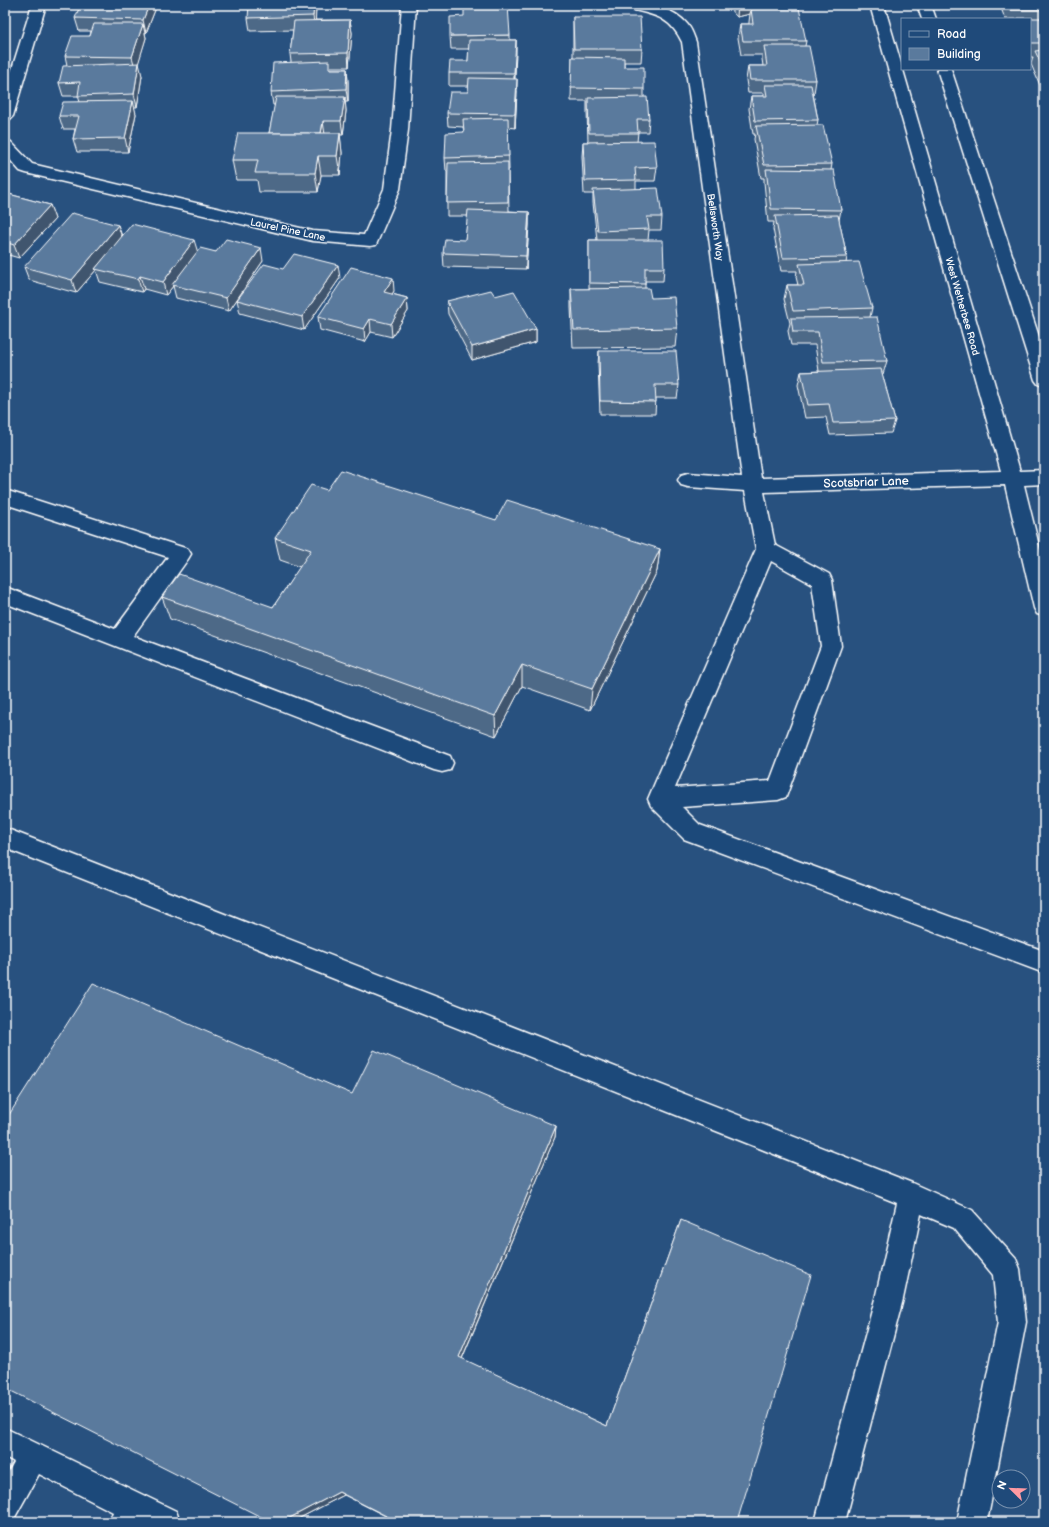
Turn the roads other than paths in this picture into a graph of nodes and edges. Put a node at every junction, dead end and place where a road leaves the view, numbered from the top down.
1 (39, 5) edge
2 (409, 5) edge
3 (631, 5) edge
4 (877, 5) edge
5 (924, 5) edge
6 (929, 18) edge
7 (944, 70) edge
8 (5, 116) edge
9 (5, 145) edge
10 (1044, 380) edge
11 (1044, 477) edge
12 (1012, 478) junction
13 (688, 480) dead end
14 (753, 485) junction
15 (5, 497) edge
16 (766, 549) junction
17 (5, 595) edge
18 (1044, 608) edge
19 (119, 639) junction
20 (442, 763) dead end
21 (659, 799) junction
22 (5, 838) edge
23 (1044, 962) edge
24 (912, 1196) junction
25 (5, 1442) edge
26 (33, 1456) junction
27 (5, 1507) edge
28 (128, 1514) edge
29 (165, 1522) edge
30 (830, 1522) edge
31 (972, 1522) edge

1 - 8 street
2 - 9 street, Laurel Pine Lane
3 - 14 street, Bellsworth Way
4 - 12 street, West Wetherbee Road
5 - 6 street
7 - 10 street
11 - 12 street, Scotsbriar Lane
12 - 14 street, Scotsbriar Lane
12 - 18 street, West Wetherbee Road
13 - 14 street, Scotsbriar Lane
14 - 16 street, Bellsworth Way
15 - 19 street
16 - 21 street
16 - 21 street
17 - 19 street
19 - 20 street
21 - 23 street
22 - 24 street
24 - 30 street
24 - 31 street
25 - 26 street
26 - 27 street
26 - 28 street
28 - 29 street

